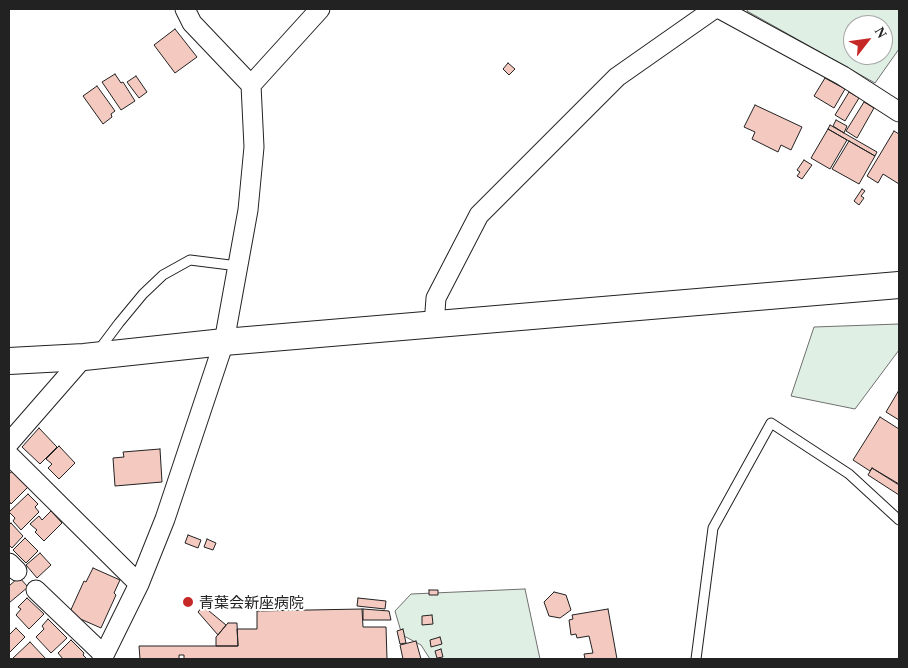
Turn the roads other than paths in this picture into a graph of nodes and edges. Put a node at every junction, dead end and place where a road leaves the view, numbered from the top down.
1 (185, 9) edge
2 (320, 9) edge
3 (714, 9) edge
4 (720, 9) edge
5 (251, 85) junction
6 (899, 112) edge
7 (238, 266) junction
8 (899, 285) edge
9 (434, 325) junction
10 (224, 342) junction
11 (90, 356) junction
12 (9, 361) edge
13 (9, 443) edge
14 (9, 455) edge
15 (899, 520) edge
16 (140, 584) junction
17 (36, 590) dead end
18 (103, 657) edge
19 (696, 659) edge

1 - 5 street
2 - 5 street
3 - 9 street
4 - 6 street
5 - 7 street
7 - 10 street
7 - 11 lane
8 - 9 street
9 - 10 street
10 - 11 street
10 - 16 street
11 - 12 street
11 - 13 street
14 - 16 street
15 - 19 lane
16 - 18 street
17 - 18 street

